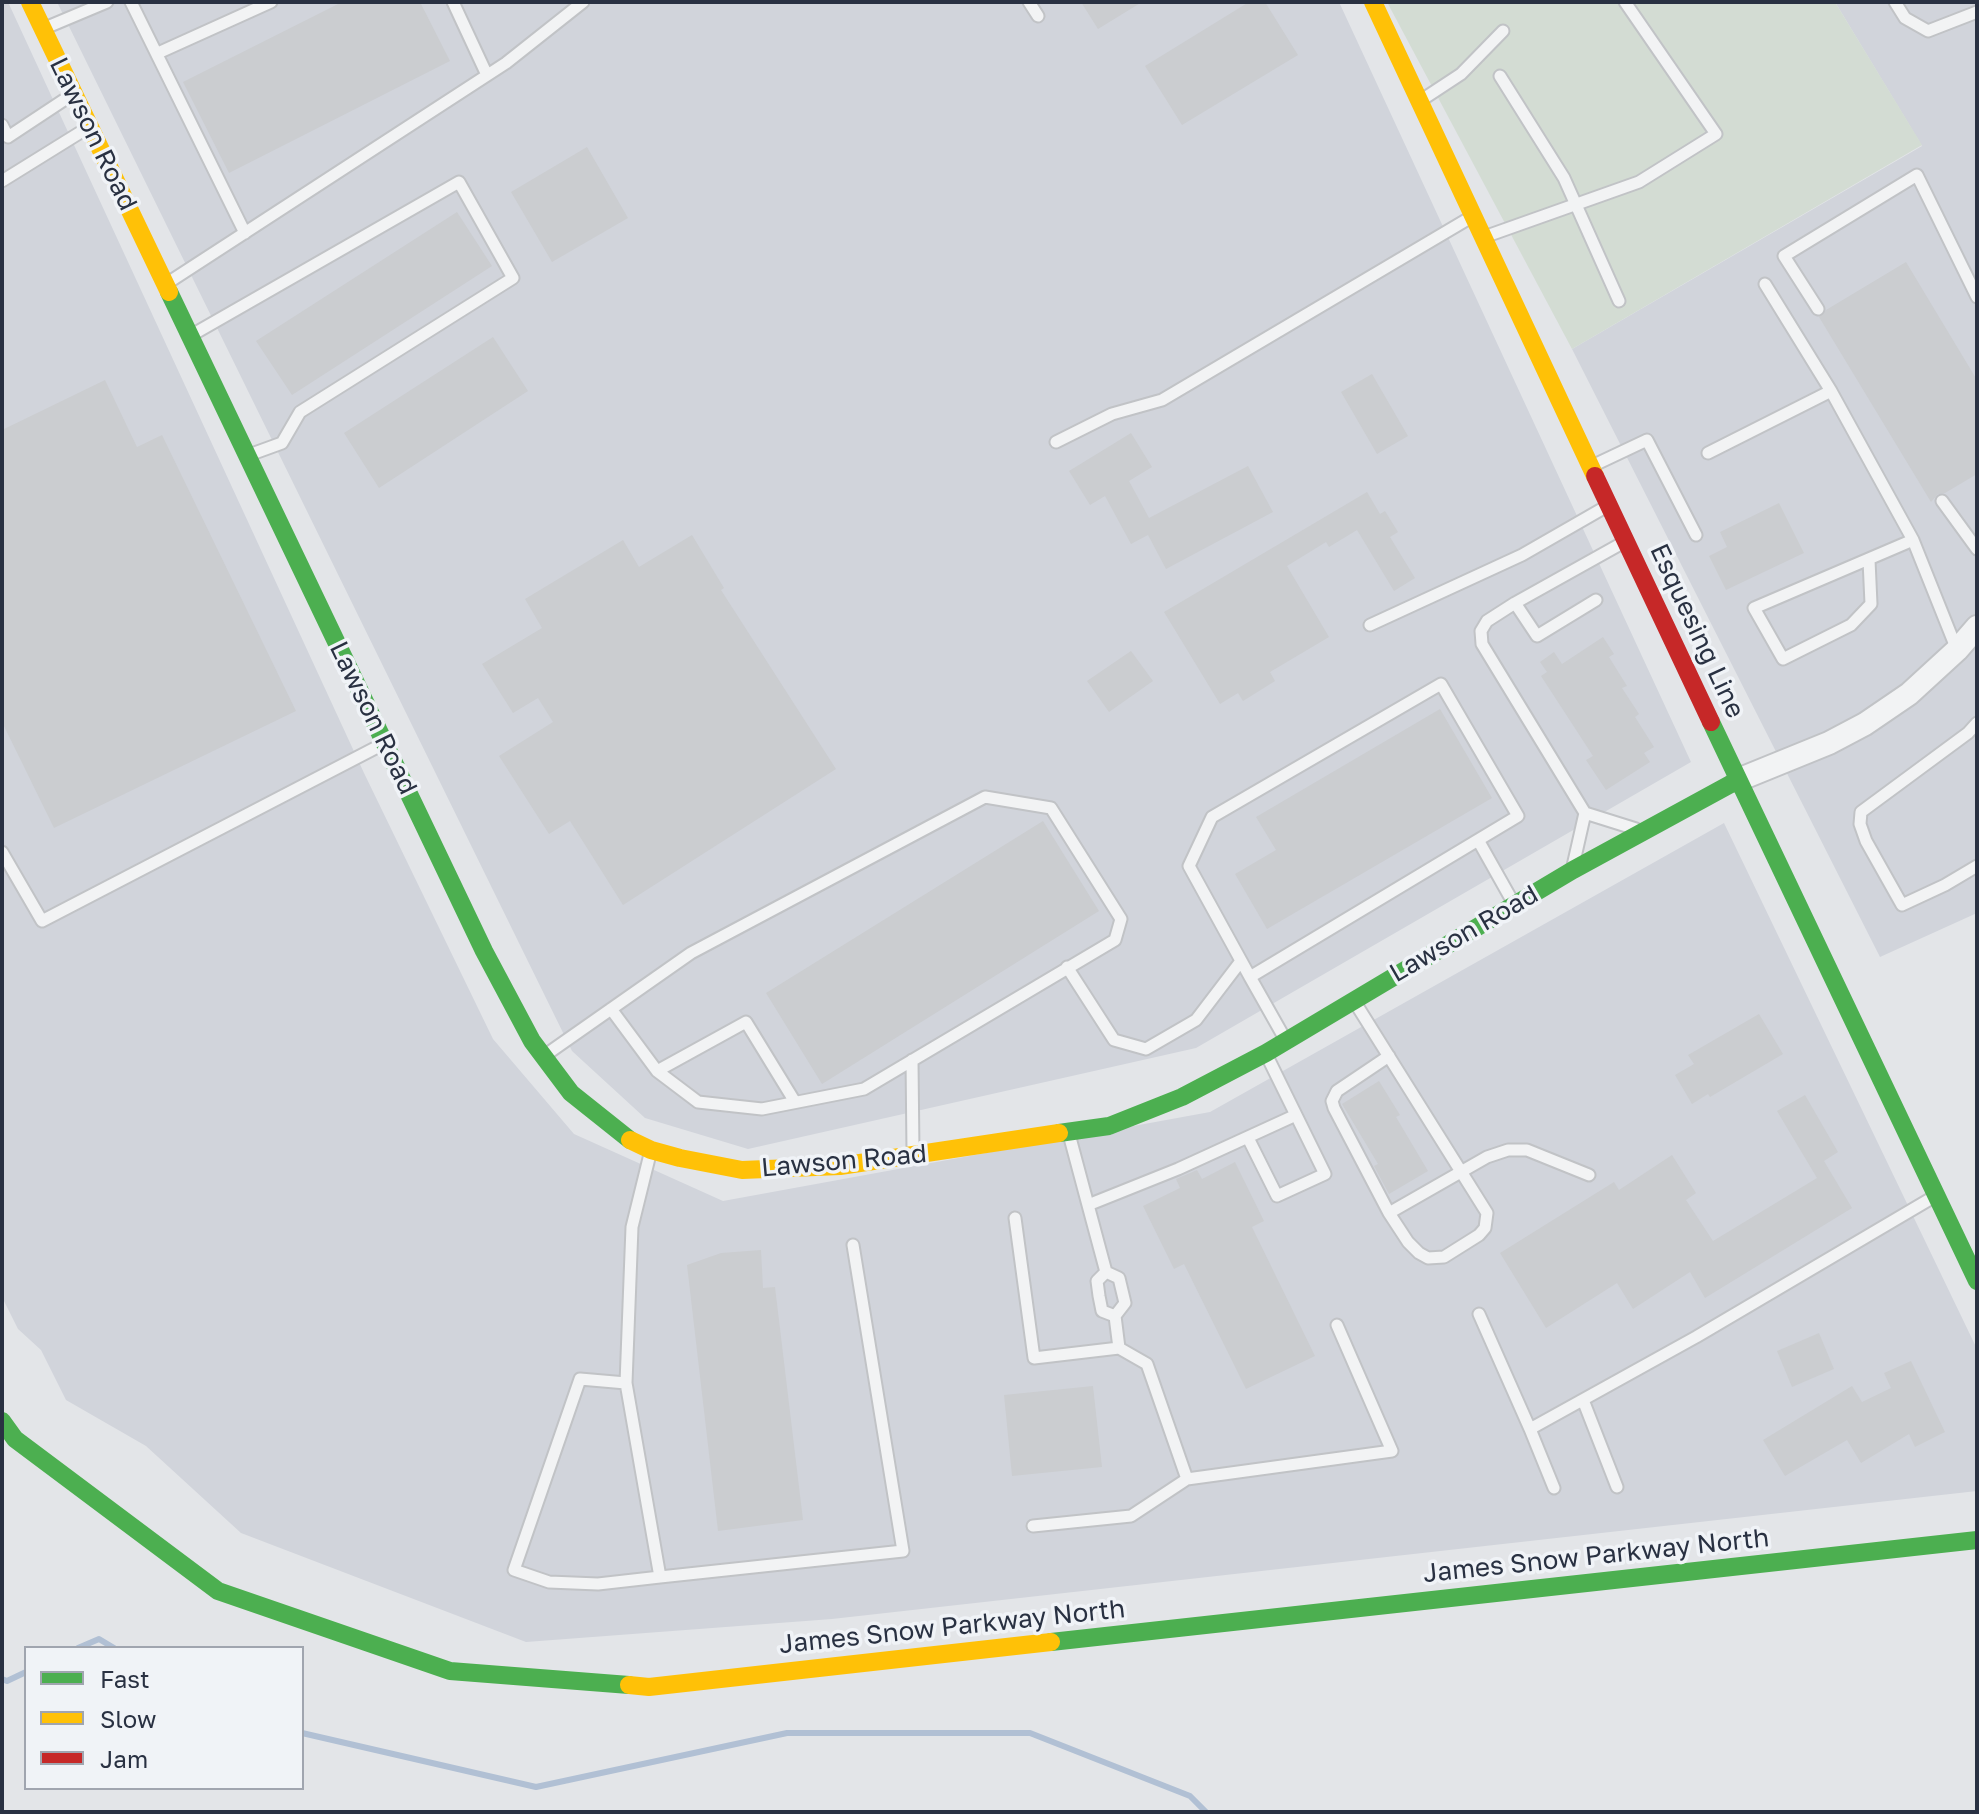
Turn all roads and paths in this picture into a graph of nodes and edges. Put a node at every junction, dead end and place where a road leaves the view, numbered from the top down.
1 (30, 2) edge
2 (107, 2) edge
3 (131, 2) edge
4 (271, 2) edge
5 (453, 2) edge
6 (583, 2) edge
7 (1029, 2) edge
8 (1373, 2) edge
9 (1625, 2) edge
10 (1895, 2) edge
11 (1977, 12) edge
12 (1038, 16) dead end
13 (43, 29) junction
14 (1503, 31) dead end
15 (158, 53) junction
16 (487, 75) junction
17 (1500, 76) dead end
18 (73, 93) junction
19 (1420, 101) junction
20 (2, 125) edge
21 (90, 127) junction
22 (5, 138) edge
23 (2, 181) edge
24 (1575, 205) junction
25 (1474, 216) junction
26 (245, 233) junction
27 (1484, 237) junction
28 (1765, 284) dead end
29 (165, 285) junction
30 (1977, 297) edge
31 (1619, 301) dead end
32 (1818, 309) dead end
33 (190, 336) junction
34 (1831, 391) junction
35 (1056, 442) dead end
36 (1708, 453) dead end
37 (247, 456) junction
38 (1591, 467) junction
39 (1942, 501) dead end
40 (1609, 504) junction
41 (1696, 535) dead end
42 (1913, 540) junction
43 (1626, 541) junction
44 (1977, 549) edge
45 (1869, 560) junction
46 (1596, 600) dead end
47 (1515, 603) junction
48 (1370, 625) dead end
49 (1977, 627) edge
50 (1957, 650) junction
51 (1977, 723) edge
52 (385, 743) junction
53 (1738, 780) junction
54 (1585, 813) junction
55 (1644, 831) junction
56 (1478, 840) junction
57 (2, 852) edge
58 (1977, 866) edge
59 (1573, 870) junction
60 (1514, 904) junction
61 (1241, 961) junction
62 (1067, 967) junction
63 (1250, 977) junction
64 (1353, 1000) junction
65 (611, 1009) junction
66 (1286, 1041) junction
67 (1266, 1053) junction
68 (1389, 1056) junction
69 (543, 1057) junction
70 (912, 1060) junction
71 (657, 1071) junction
72 (795, 1102) junction
73 (1296, 1115) junction
74 (1069, 1134) junction
75 (1248, 1138) junction
76 (651, 1150) junction
77 (913, 1156) junction
78 (1461, 1172) junction
79 (1589, 1175) dead end
80 (1937, 1195) junction
81 (1088, 1205) junction
82 (1389, 1213) junction
83 (1015, 1218) dead end
84 (853, 1245) dead end
85 (1106, 1272) junction
86 (1977, 1281) edge
87 (1479, 1314) dead end
88 (1115, 1316) junction
89 (1337, 1325) dead end
90 (1119, 1348) junction
91 (626, 1383) junction
92 (1583, 1400) junction
93 (2, 1421) edge
94 (1530, 1429) junction
95 (1187, 1479) junction
96 (1617, 1487) dead end
97 (1554, 1488) dead end
98 (1977, 1524) edge
99 (1033, 1526) dead end
100 (1977, 1540) edge
101 (1946, 1543) junction
102 (660, 1577) junction

1 - 13 street, Lawson Road
2 - 13 lane
3 - 15 lane
4 - 15 lane
5 - 16 lane
6 - 16 lane
7 - 12 lane
8 - 19 street, Esquesing Line
9 - 24 lane
10 - 11 lane
13 - 18 street, Lawson Road
14 - 19 lane
15 - 26 lane
16 - 26 lane
17 - 24 lane
18 - 21 street, Lawson Road
18 - 22 lane
19 - 25 street, Esquesing Line
20 - 22 lane
21 - 23 lane
21 - 29 street, Lawson Road
24 - 27 lane
24 - 31 lane
25 - 27 street, Esquesing Line
25 - 35 lane
26 - 29 lane
27 - 38 street, Esquesing Line
28 - 34 lane
29 - 33 street, Lawson Road
30 - 32 lane
33 - 37 street, Lawson Road
33 - 37 lane
34 - 36 lane
34 - 42 lane
37 - 52 street, Lawson Road
38 - 40 street, Esquesing Line
38 - 41 lane
39 - 44 lane
40 - 43 street, Esquesing Line
40 - 48 lane
42 - 45 lane
42 - 50 lane
43 - 47 lane
43 - 53 street, Esquesing Line
45 - 45 lane
46 - 47 lane
47 - 54 lane
49 - 50 street, Lawson Road
50 - 53 street, Lawson Road
51 - 58 lane
52 - 57 lane
52 - 69 street, Lawson Road
53 - 55 street, Lawson Road
53 - 80 street, Esquesing Line
54 - 55 lane
54 - 59 lane
55 - 59 street, Lawson Road
56 - 60 lane
56 - 61 lane
56 - 63 lane
59 - 60 street, Lawson Road
60 - 64 street, Lawson Road
61 - 62 lane
61 - 63 lane
62 - 65 lane
62 - 70 lane
63 - 66 lane
64 - 66 street, Lawson Road
64 - 68 lane
65 - 69 lane
65 - 71 lane
66 - 67 street, Lawson Road
67 - 73 lane
67 - 74 street, Lawson Road
68 - 78 lane
68 - 82 lane
69 - 76 street, Lawson Road
70 - 72 lane
70 - 77 lane
71 - 72 lane
71 - 72 lane
73 - 75 lane
73 - 75 lane
74 - 77 street, Lawson Road
74 - 81 lane
75 - 81 lane
76 - 77 street, Lawson Road
76 - 91 lane
78 - 79 lane
78 - 82 lane
78 - 82 lane
80 - 86 street, Esquesing Line
80 - 92 lane
81 - 85 lane
83 - 90 lane
84 - 102 lane
85 - 88 lane
85 - 88 lane
87 - 94 lane
88 - 90 lane
89 - 95 lane
90 - 95 lane
91 - 102 lane
91 - 102 lane
92 - 94 lane
92 - 96 lane
93 - 101 street, James Snow Parkway North
94 - 97 lane
95 - 99 lane
98 - 101 street
100 - 101 street, James Snow Parkway North

